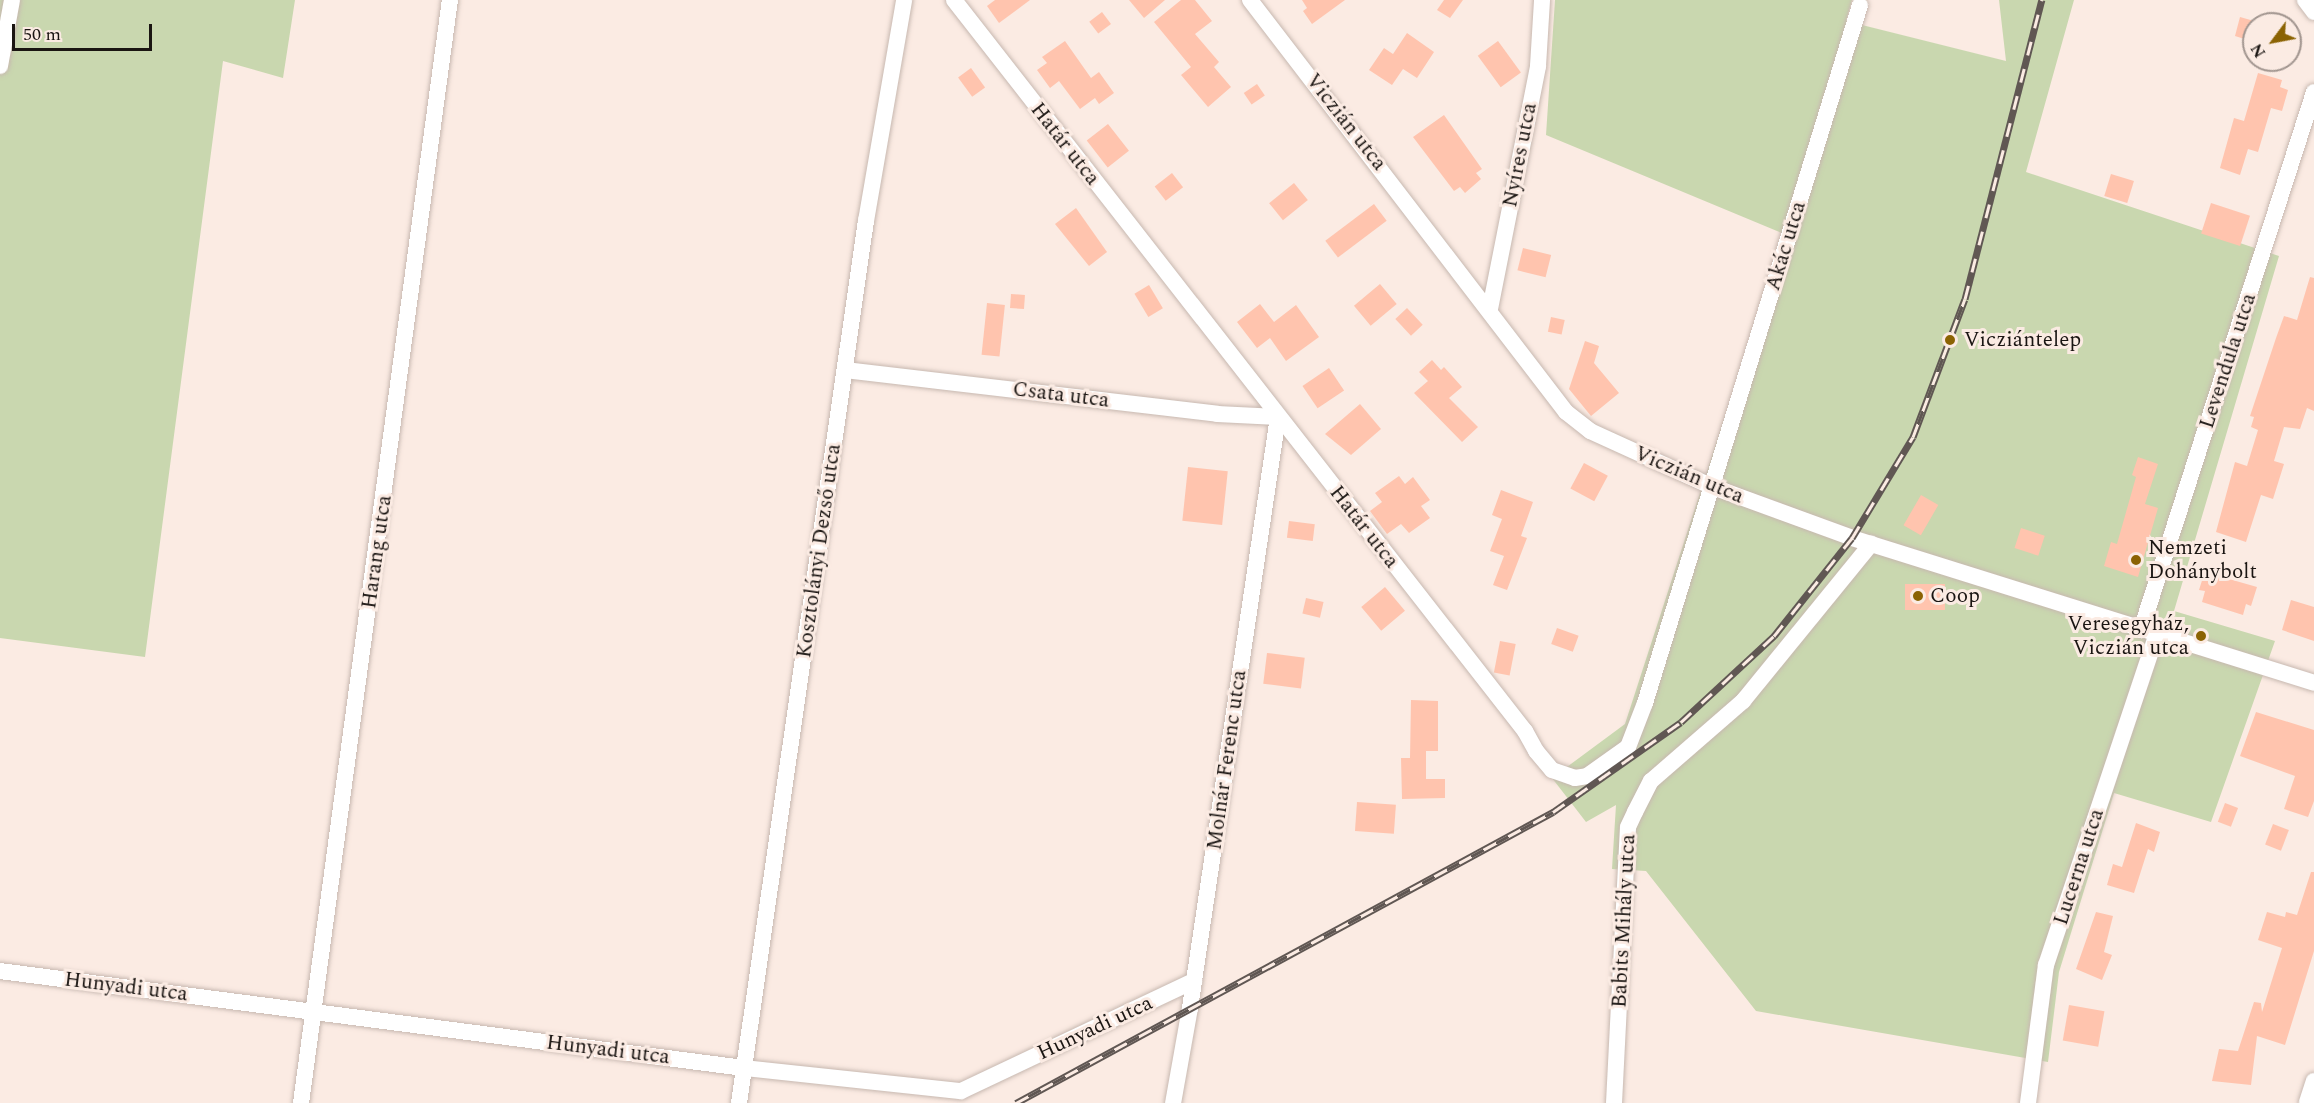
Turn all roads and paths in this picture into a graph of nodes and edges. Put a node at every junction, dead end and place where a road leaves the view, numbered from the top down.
1 (12, 0) edge
2 (450, 0) edge
3 (904, 0) edge
4 (954, 0) edge
5 (1250, 0) edge
6 (1542, 0) edge
7 (2305, 0) edge
8 (1860, 5) dead end
9 (2314, 12) edge
10 (0, 66) edge
11 (2314, 92) edge
12 (1490, 309) junction
13 (845, 370) junction
14 (1278, 417) junction
15 (1713, 487) junction
16 (1871, 544) junction
17 (2148, 633) junction
18 (2314, 683) edge
19 (0, 971) edge
20 (1194, 981) junction
21 (315, 1012) junction
22 (744, 1068) junction
23 (2314, 1081) edge
24 (2307, 1102) edge
25 (301, 1103) edge
26 (739, 1103) edge
27 (1173, 1103) edge
28 (1614, 1103) edge
29 (2028, 1103) edge

1 - 10 street
2 - 21 street, Harang utca
3 - 13 street, Kosztolányi Dezső utca
4 - 14 street, Határ utca
5 - 12 street, Viczián utca
6 - 12 street, Nyíres utca
7 - 9 street
8 - 15 street, Akác utca
11 - 17 street, Levendula utca
12 - 15 street, Viczián utca
13 - 14 street, Csata utca
13 - 22 street, Kosztolányi Dezső utca
14 - 15 street, Határ utca
14 - 20 street, Molnár Ferenc utca
15 - 16 street, Viczián utca
16 - 17 street, Viczián utca
16 - 28 street, Babits Mihály utca
17 - 18 street, Viczián utca
17 - 29 street, Lucerna utca
19 - 21 street, Hunyadi utca
20 - 22 street, Hunyadi utca
20 - 27 street, Molnár Ferenc utca
21 - 22 street, Hunyadi utca
21 - 25 street, Harang utca
22 - 26 street, Kosztolányi Dezső utca
23 - 24 street

